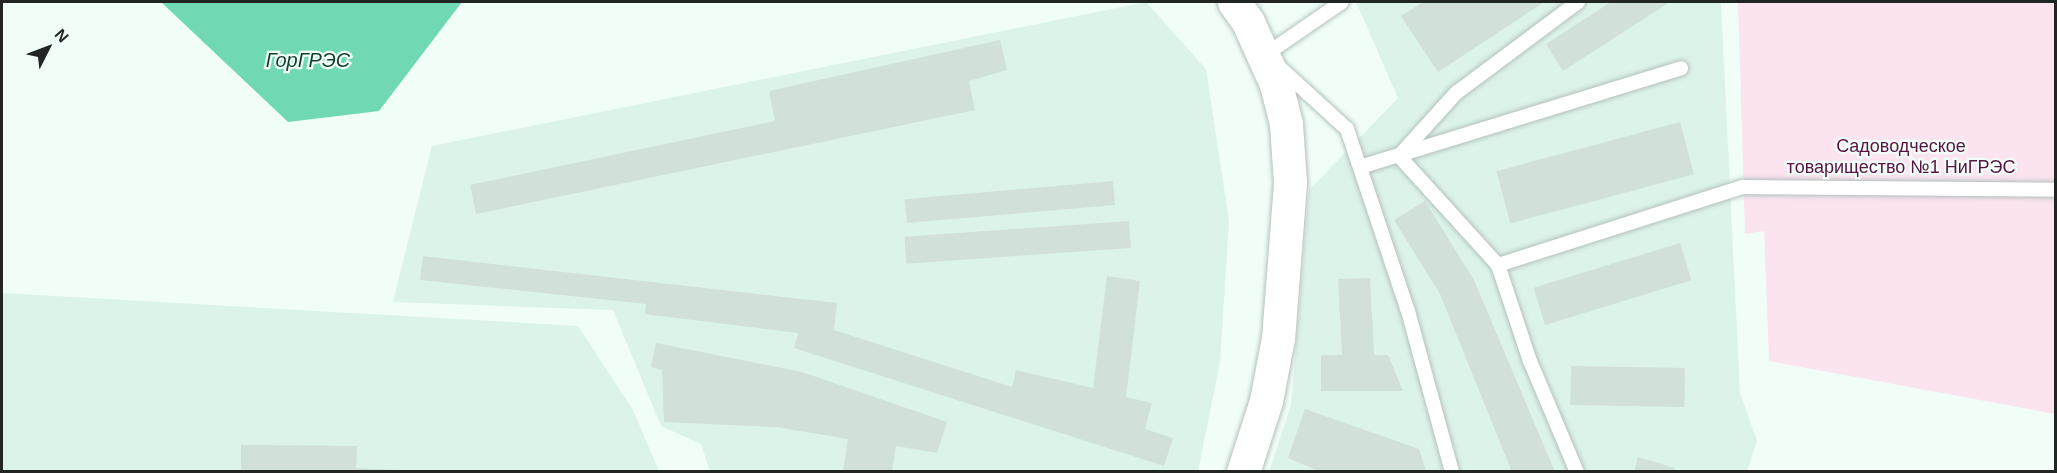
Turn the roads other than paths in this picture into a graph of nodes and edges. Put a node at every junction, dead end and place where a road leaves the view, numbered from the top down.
1 (1234, 2) edge
2 (1578, 2) edge
3 (1338, 3) edge
4 (1263, 53) junction
5 (1681, 68) dead end
6 (1400, 156) junction
7 (1359, 167) junction
8 (2055, 190) edge
9 (1498, 265) junction
10 (1243, 471) edge
11 (1452, 471) edge
12 (1577, 471) edge

1 - 4 main road
2 - 6 lane
3 - 4 lane
4 - 7 lane
4 - 10 main road
5 - 6 lane
6 - 7 lane
6 - 9 lane
7 - 11 lane
8 - 9 lane
9 - 12 lane

